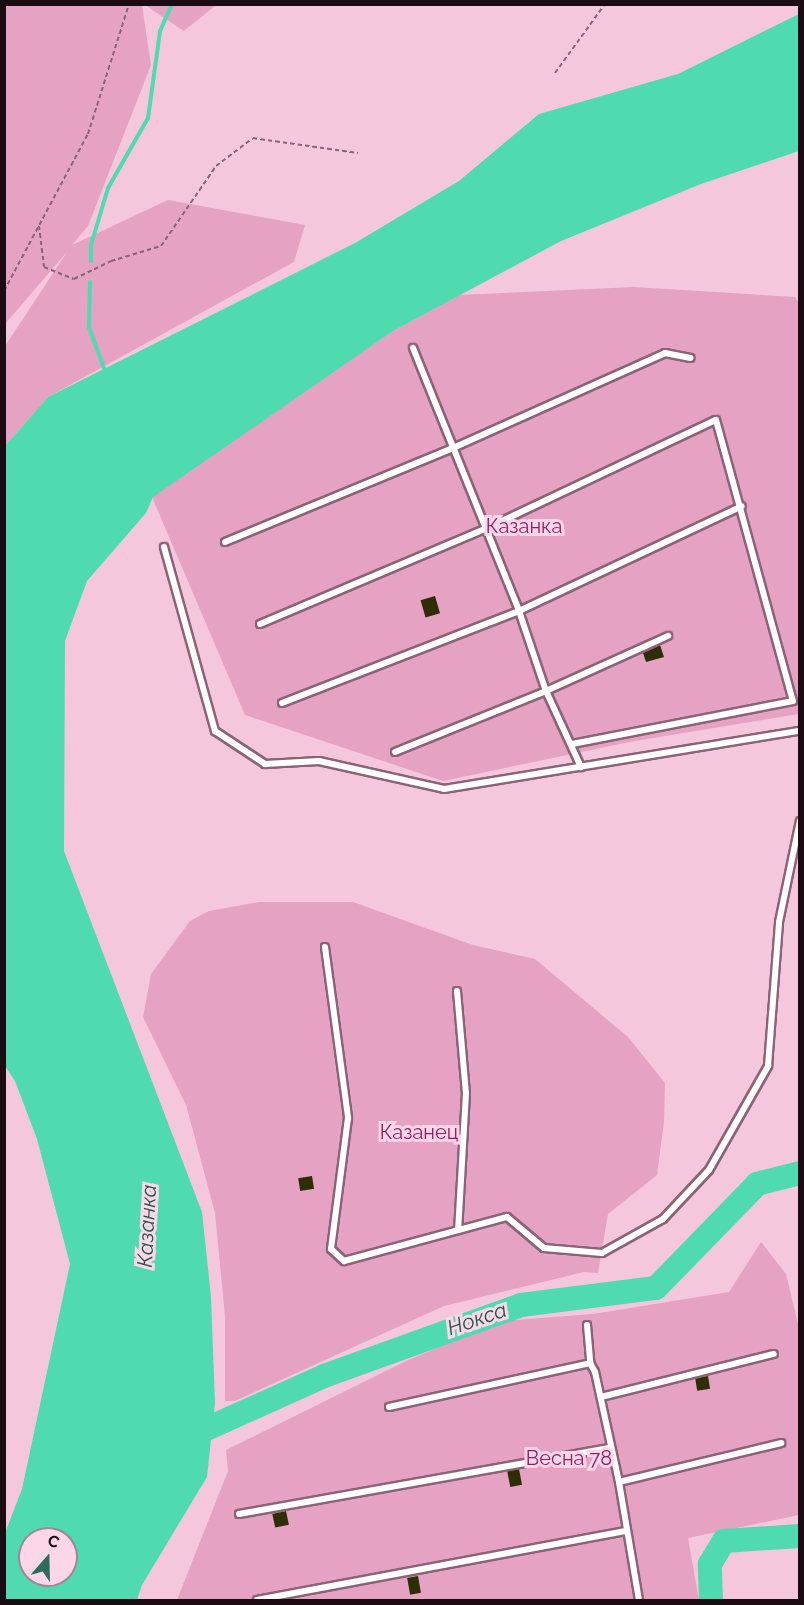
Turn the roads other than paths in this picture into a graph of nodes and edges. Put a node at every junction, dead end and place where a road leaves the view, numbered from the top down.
1 (413, 348) dead end
2 (692, 358) dead end
3 (453, 448) junction
4 (742, 506) junction
5 (485, 528) junction
6 (225, 542) dead end
7 (164, 547) dead end
8 (519, 611) junction
9 (260, 624) dead end
10 (668, 636) dead end
11 (546, 691) junction
12 (282, 703) dead end
13 (800, 731) edge
14 (572, 744) junction
15 (395, 752) dead end
16 (581, 766) junction
17 (800, 821) edge
18 (325, 946) dead end
19 (457, 991) dead end
20 (458, 1230) junction
21 (587, 1325) dead end
22 (774, 1354) dead end
23 (590, 1363) junction
24 (601, 1397) junction
25 (389, 1407) dead end
26 (781, 1443) dead end
27 (609, 1448) junction
28 (619, 1482) junction
29 (239, 1514) dead end
30 (627, 1531) junction
31 (257, 1600) edge
32 (639, 1600) edge

1 - 3 lane
2 - 3 lane
3 - 5 lane
3 - 6 lane
4 - 5 lane
4 - 8 lane
4 - 14 lane
5 - 8 lane
5 - 9 lane
7 - 16 lane
8 - 11 lane
8 - 12 lane
10 - 11 lane
11 - 14 lane
11 - 15 lane
13 - 16 lane
14 - 16 lane
17 - 20 lane
18 - 20 lane
19 - 20 lane
21 - 23 lane
22 - 24 lane
23 - 24 lane
23 - 25 lane
24 - 27 lane
26 - 28 lane
27 - 28 lane
27 - 29 lane
28 - 30 lane
30 - 31 lane
30 - 32 lane

